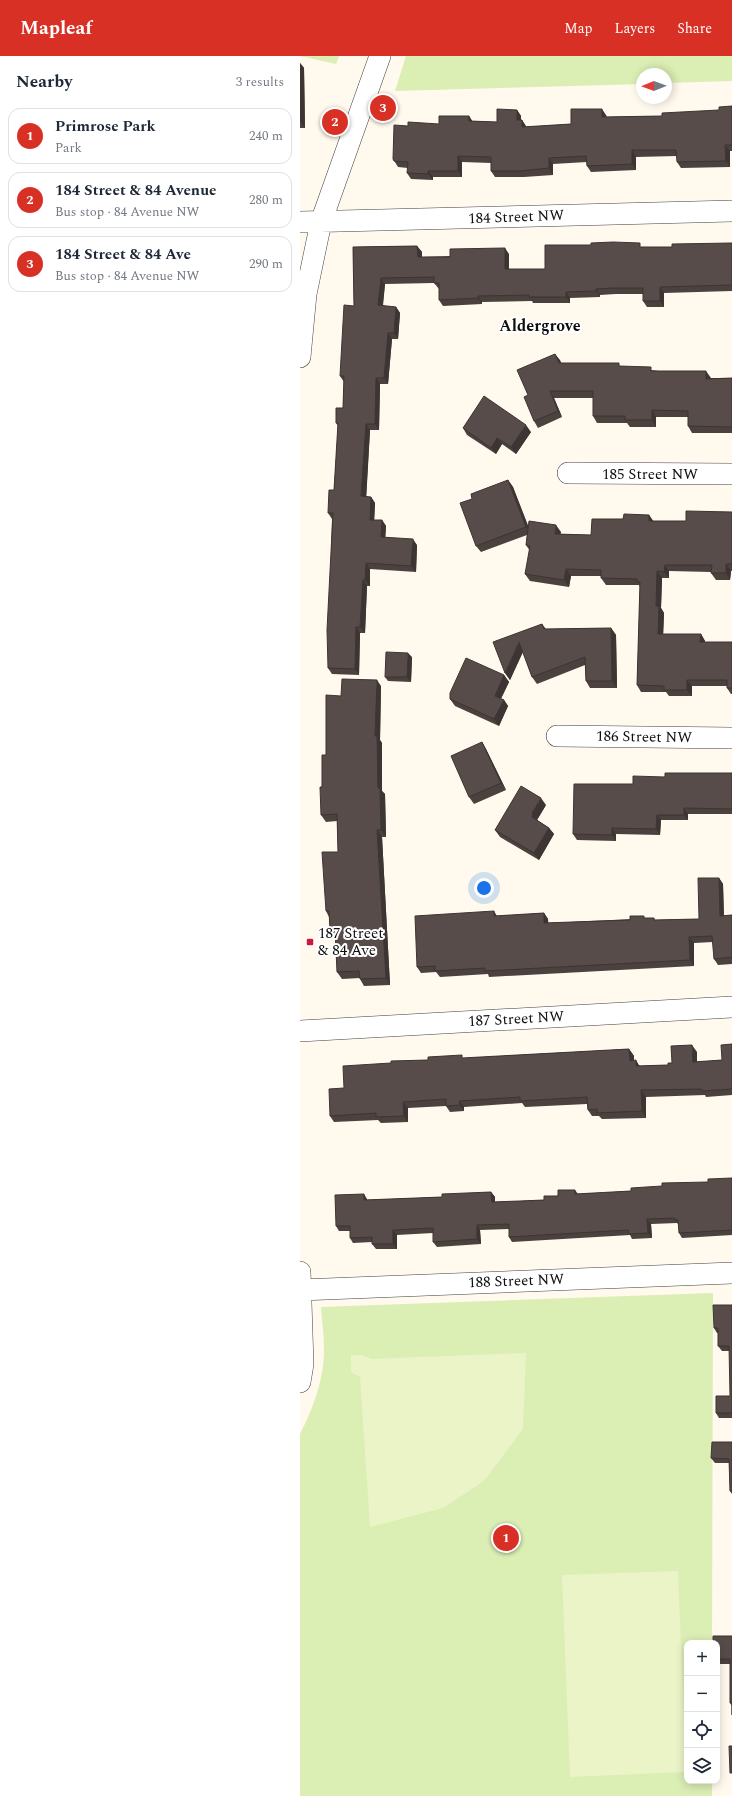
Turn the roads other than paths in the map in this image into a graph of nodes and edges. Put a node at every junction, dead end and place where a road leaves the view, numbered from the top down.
1 (380, 56) edge
2 (732, 211) edge
3 (300, 222) edge
4 (321, 222) junction
5 (300, 357) edge
6 (568, 473) dead end
7 (732, 474) edge
8 (557, 736) dead end
9 (732, 738) edge
10 (732, 1007) edge
11 (300, 1031) edge
12 (732, 1273) edge
13 (300, 1284) edge
14 (301, 1373) edge

1 - 4 street
2 - 4 street, 184 Street NW
3 - 4 street, 184 Street NW
4 - 5 street
6 - 7 street, 185 Street NW
8 - 9 street, 186 Street NW
10 - 11 street, 187 Street NW
12 - 13 street, 188 Street NW
13 - 14 street

